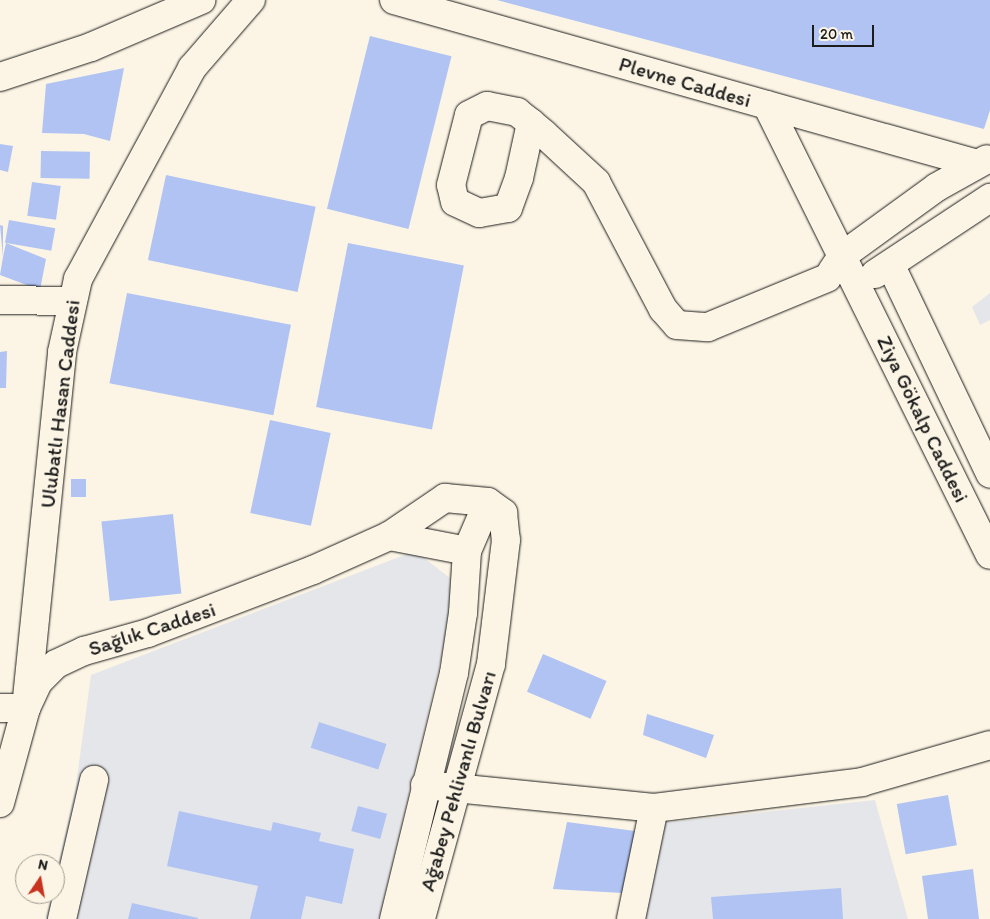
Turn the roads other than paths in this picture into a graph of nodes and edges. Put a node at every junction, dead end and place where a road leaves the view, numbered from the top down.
1 (201, 0) edge
2 (251, 0) edge
3 (394, 0) edge
4 (470, 10) edge
5 (0, 76) edge
6 (767, 105) junction
7 (531, 123) dead end
8 (984, 160) edge
9 (990, 198) edge
10 (842, 256) junction
11 (891, 266) junction
12 (827, 278) junction
13 (856, 284) junction
14 (0, 300) edge
15 (72, 301) junction
16 (990, 474) edge
17 (488, 502) junction
18 (389, 536) junction
19 (467, 551) junction
20 (990, 555) edge
21 (13, 708) edge
22 (990, 745) edge
23 (94, 780) dead end
24 (425, 785) junction
25 (457, 788) junction
26 (0, 803) edge
27 (654, 808) junction
28 (62, 919) edge
29 (394, 919) edge
30 (421, 919) edge
31 (631, 919) edge

1 - 5 street
2 - 15 street, Ulubatlı Hasan Caddesi
3 - 4 street, Plevne Caddesi
4 - 6 street, Plevne Caddesi
6 - 8 street, Plevne Caddesi
6 - 10 street
7 - 12 street
8 - 10 street
9 - 11 street
10 - 12 street
10 - 13 street
11 - 13 street
11 - 16 street, Ziya Gökalp Caddesi
12 - 13 street
13 - 20 street, Ziya Gökalp Caddesi
14 - 15 street
15 - 21 street, Ulubatlı Hasan Caddesi
17 - 18 street, Sağlık Caddesi
17 - 19 street
17 - 25 street, Ağabey Pehlivanlı Bulvarı
18 - 19 street
18 - 21 street, Sağlık Caddesi
19 - 24 street, Ağabey Pehlivanlı Bulvarı
21 - 26 street, Sağlık Caddesi
22 - 27 street
23 - 28 street
24 - 25 street
24 - 29 street, Ağabey Pehlivanlı Bulvarı
25 - 27 street
25 - 30 street, Ağabey Pehlivanlı Bulvarı
27 - 31 street

